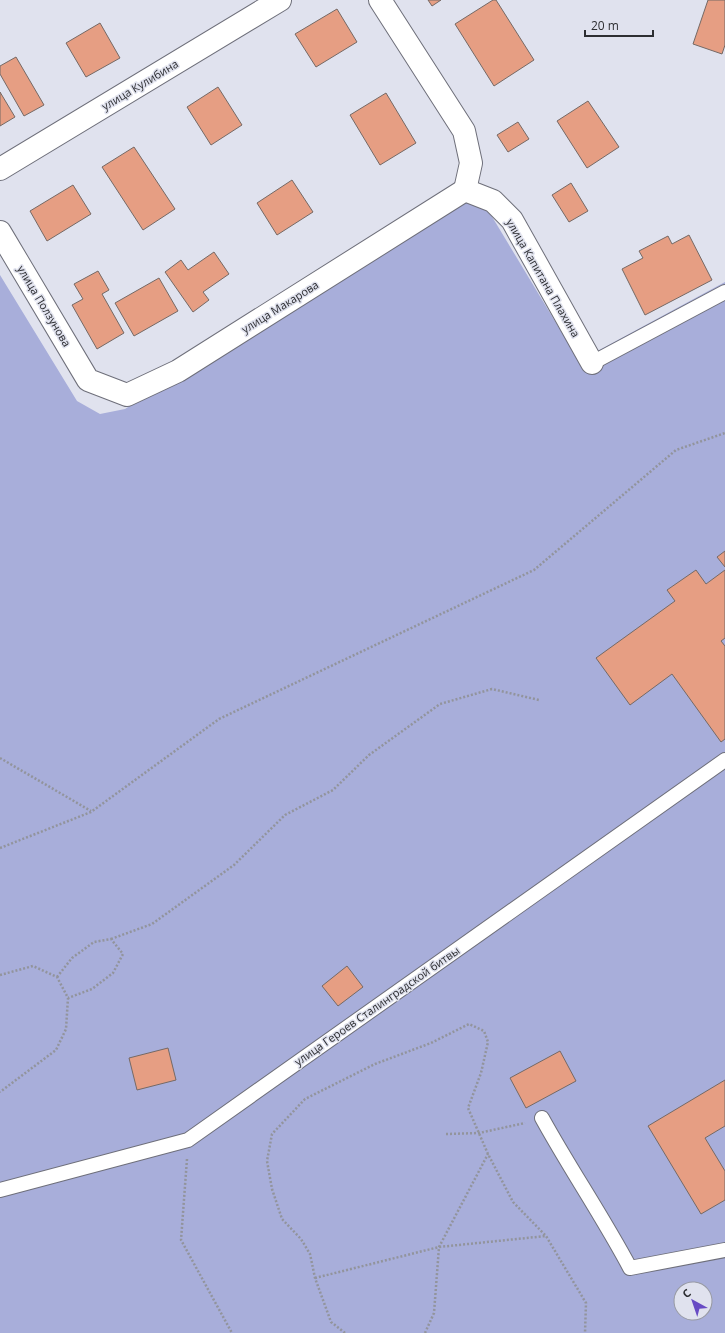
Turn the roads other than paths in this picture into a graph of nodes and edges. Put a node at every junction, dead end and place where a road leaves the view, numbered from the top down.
1 (280, 0) edge
2 (380, 0) edge
3 (0, 170) edge
4 (465, 190) junction
5 (0, 232) edge
6 (725, 292) edge
7 (592, 364) joint
8 (88, 380) joint
9 (725, 760) edge
10 (542, 1118) road end
11 (0, 1190) edge
12 (725, 1250) edge

1 - 3 street, улица Кулибина
2 - 4 street
4 - 7 street, улица Капитана Плахина
4 - 8 street, улица Макарова
5 - 8 street, улица Ползунова
6 - 7 lane
9 - 11 lane, улица Героев Сталинградской битвы
10 - 12 lane

